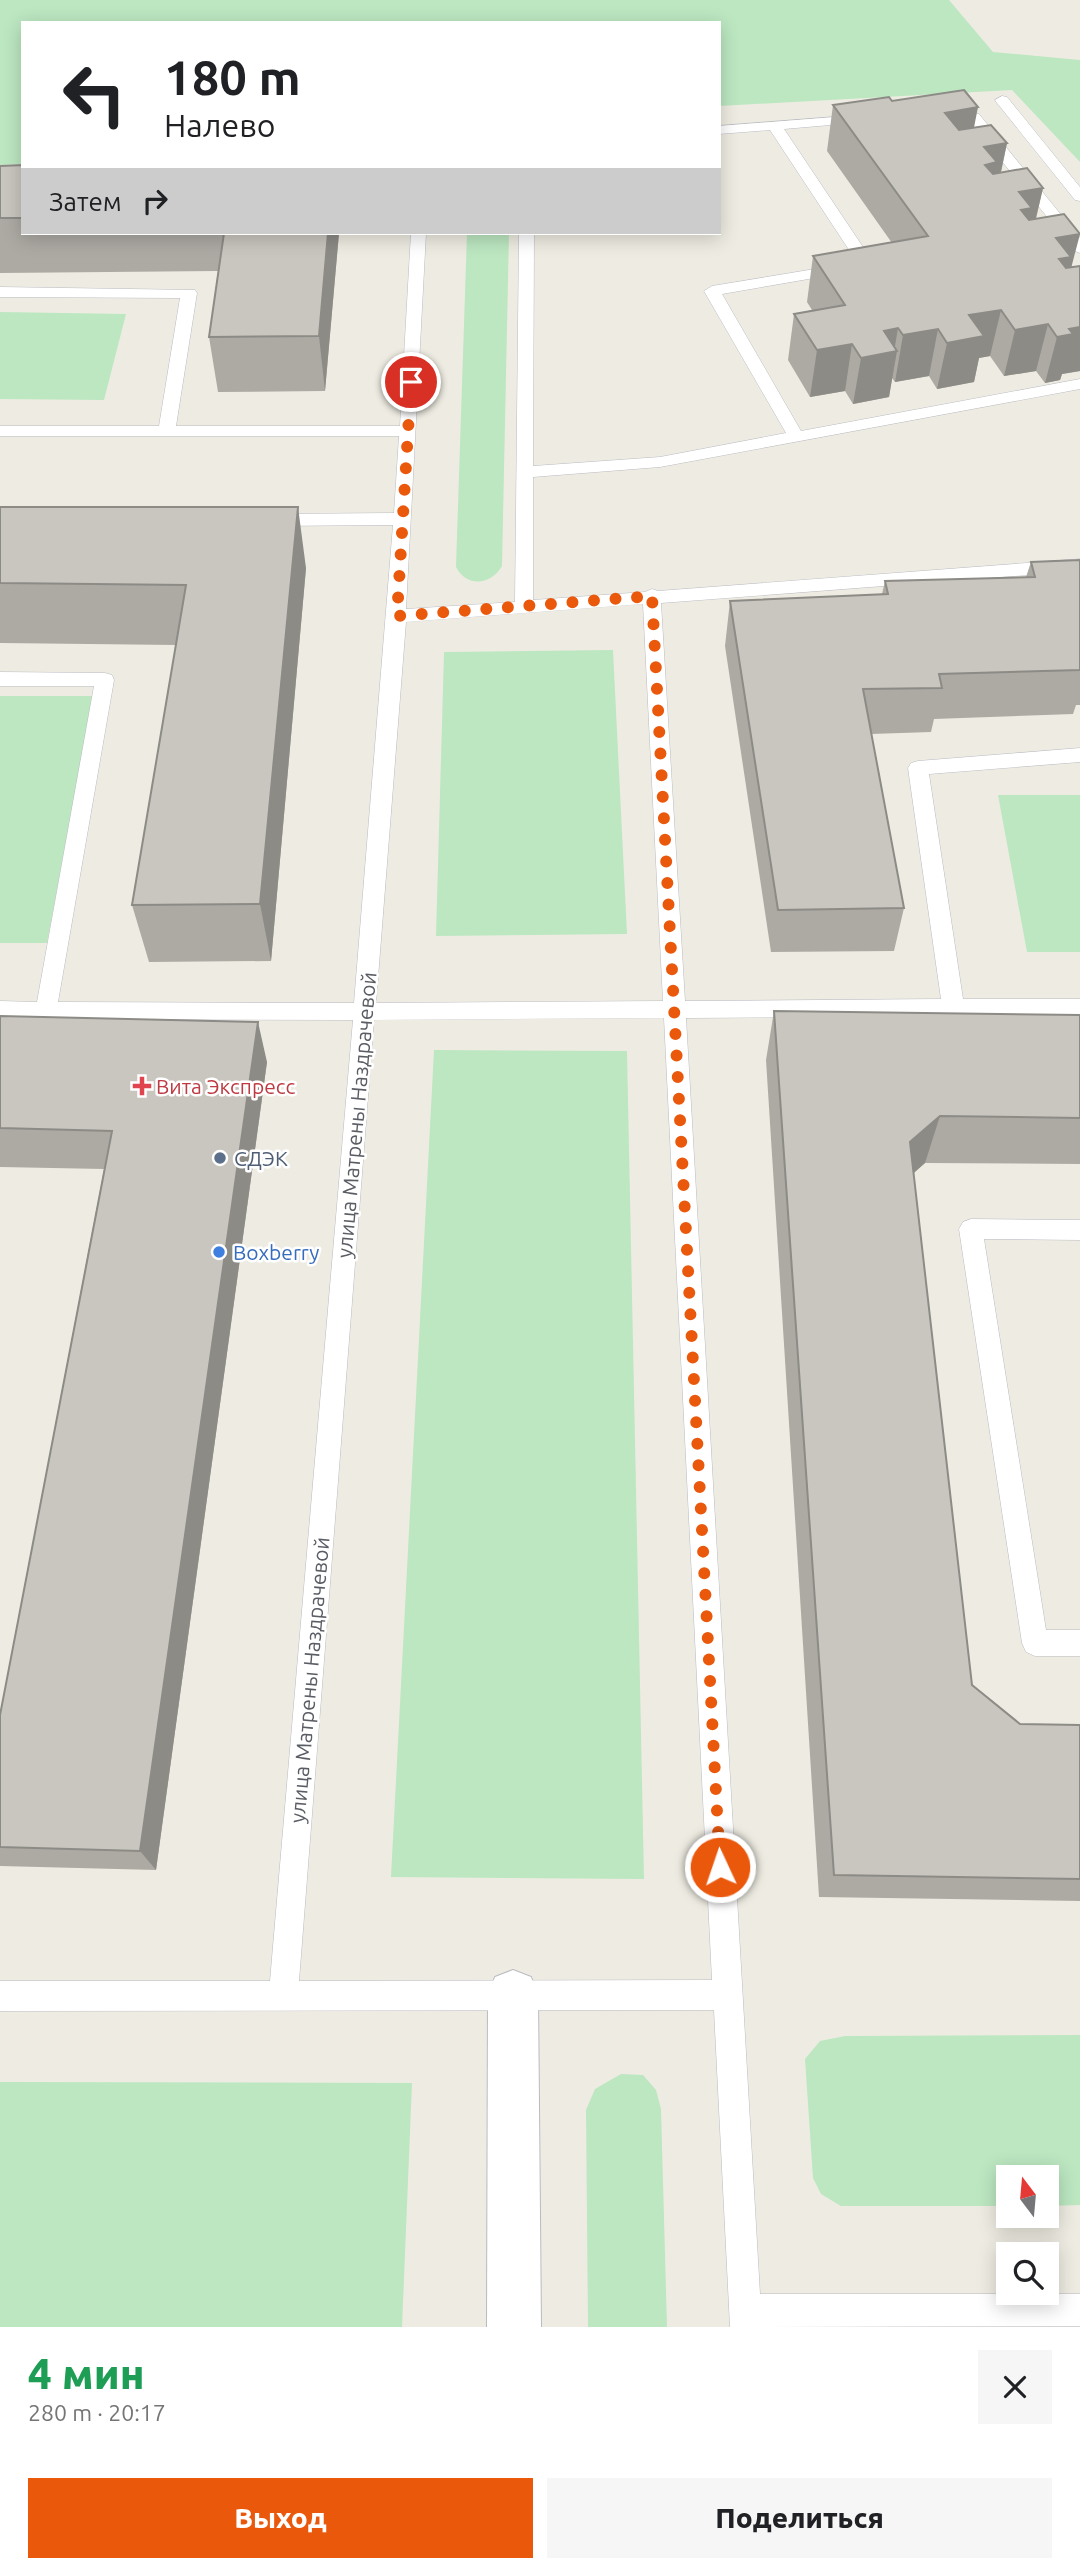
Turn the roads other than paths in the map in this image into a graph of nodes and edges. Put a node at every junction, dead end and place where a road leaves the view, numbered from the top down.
1 (1002, 100) dead end
2 (928, 114) edge
3 (872, 118) edge
4 (774, 125) junction
5 (721, 130) edge
6 (1080, 197) edge
7 (419, 235) edge
8 (526, 235) edge
9 (1080, 247) edge
10 (0, 292) edge
11 (1080, 384) edge
12 (0, 431) edge
13 (167, 431) junction
14 (409, 431) junction
15 (796, 437) junction
16 (526, 472) junction
17 (404, 519) junction
18 (251, 520) edge
19 (1080, 565) edge
20 (652, 596) junction
21 (524, 607) junction
22 (397, 616) junction
23 (0, 679) edge
24 (1080, 755) edge
25 (953, 1007) junction
26 (1080, 1007) edge
27 (674, 1009) junction
28 (0, 1010) edge
29 (46, 1010) junction
30 (365, 1012) junction
31 (1080, 1230) edge
32 (1080, 1643) edge
33 (726, 1995) junction
34 (0, 1996) edge
35 (284, 1996) junction
36 (513, 1996) junction
37 (1080, 2310) edge
38 (745, 2318) edge
39 (514, 2327) edge

1 - 6 lane
2 - 9 lane
3 - 4 lane
4 - 5 lane
4 - 15 lane
7 - 14 lane, улица Матрены Наздрачевой
8 - 16 lane
10 - 13 lane
11 - 15 lane
12 - 13 lane
13 - 14 lane
14 - 17 lane, улица Матрены Наздрачевой
15 - 16 lane
16 - 21 lane
17 - 18 lane
17 - 22 lane, улица Матрены Наздрачевой
19 - 20 lane
20 - 21 lane
20 - 27 lane
21 - 22 lane
22 - 30 lane, улица Матрены Наздрачевой
23 - 29 lane
24 - 25 lane
25 - 26 lane
25 - 27 lane
27 - 30 lane
27 - 33 lane
28 - 29 lane
29 - 30 lane
30 - 35 lane, улица Матрены Наздрачевой
31 - 32 lane
33 - 36 lane
33 - 38 lane
34 - 35 lane
35 - 36 lane
36 - 39 street
37 - 38 lane

